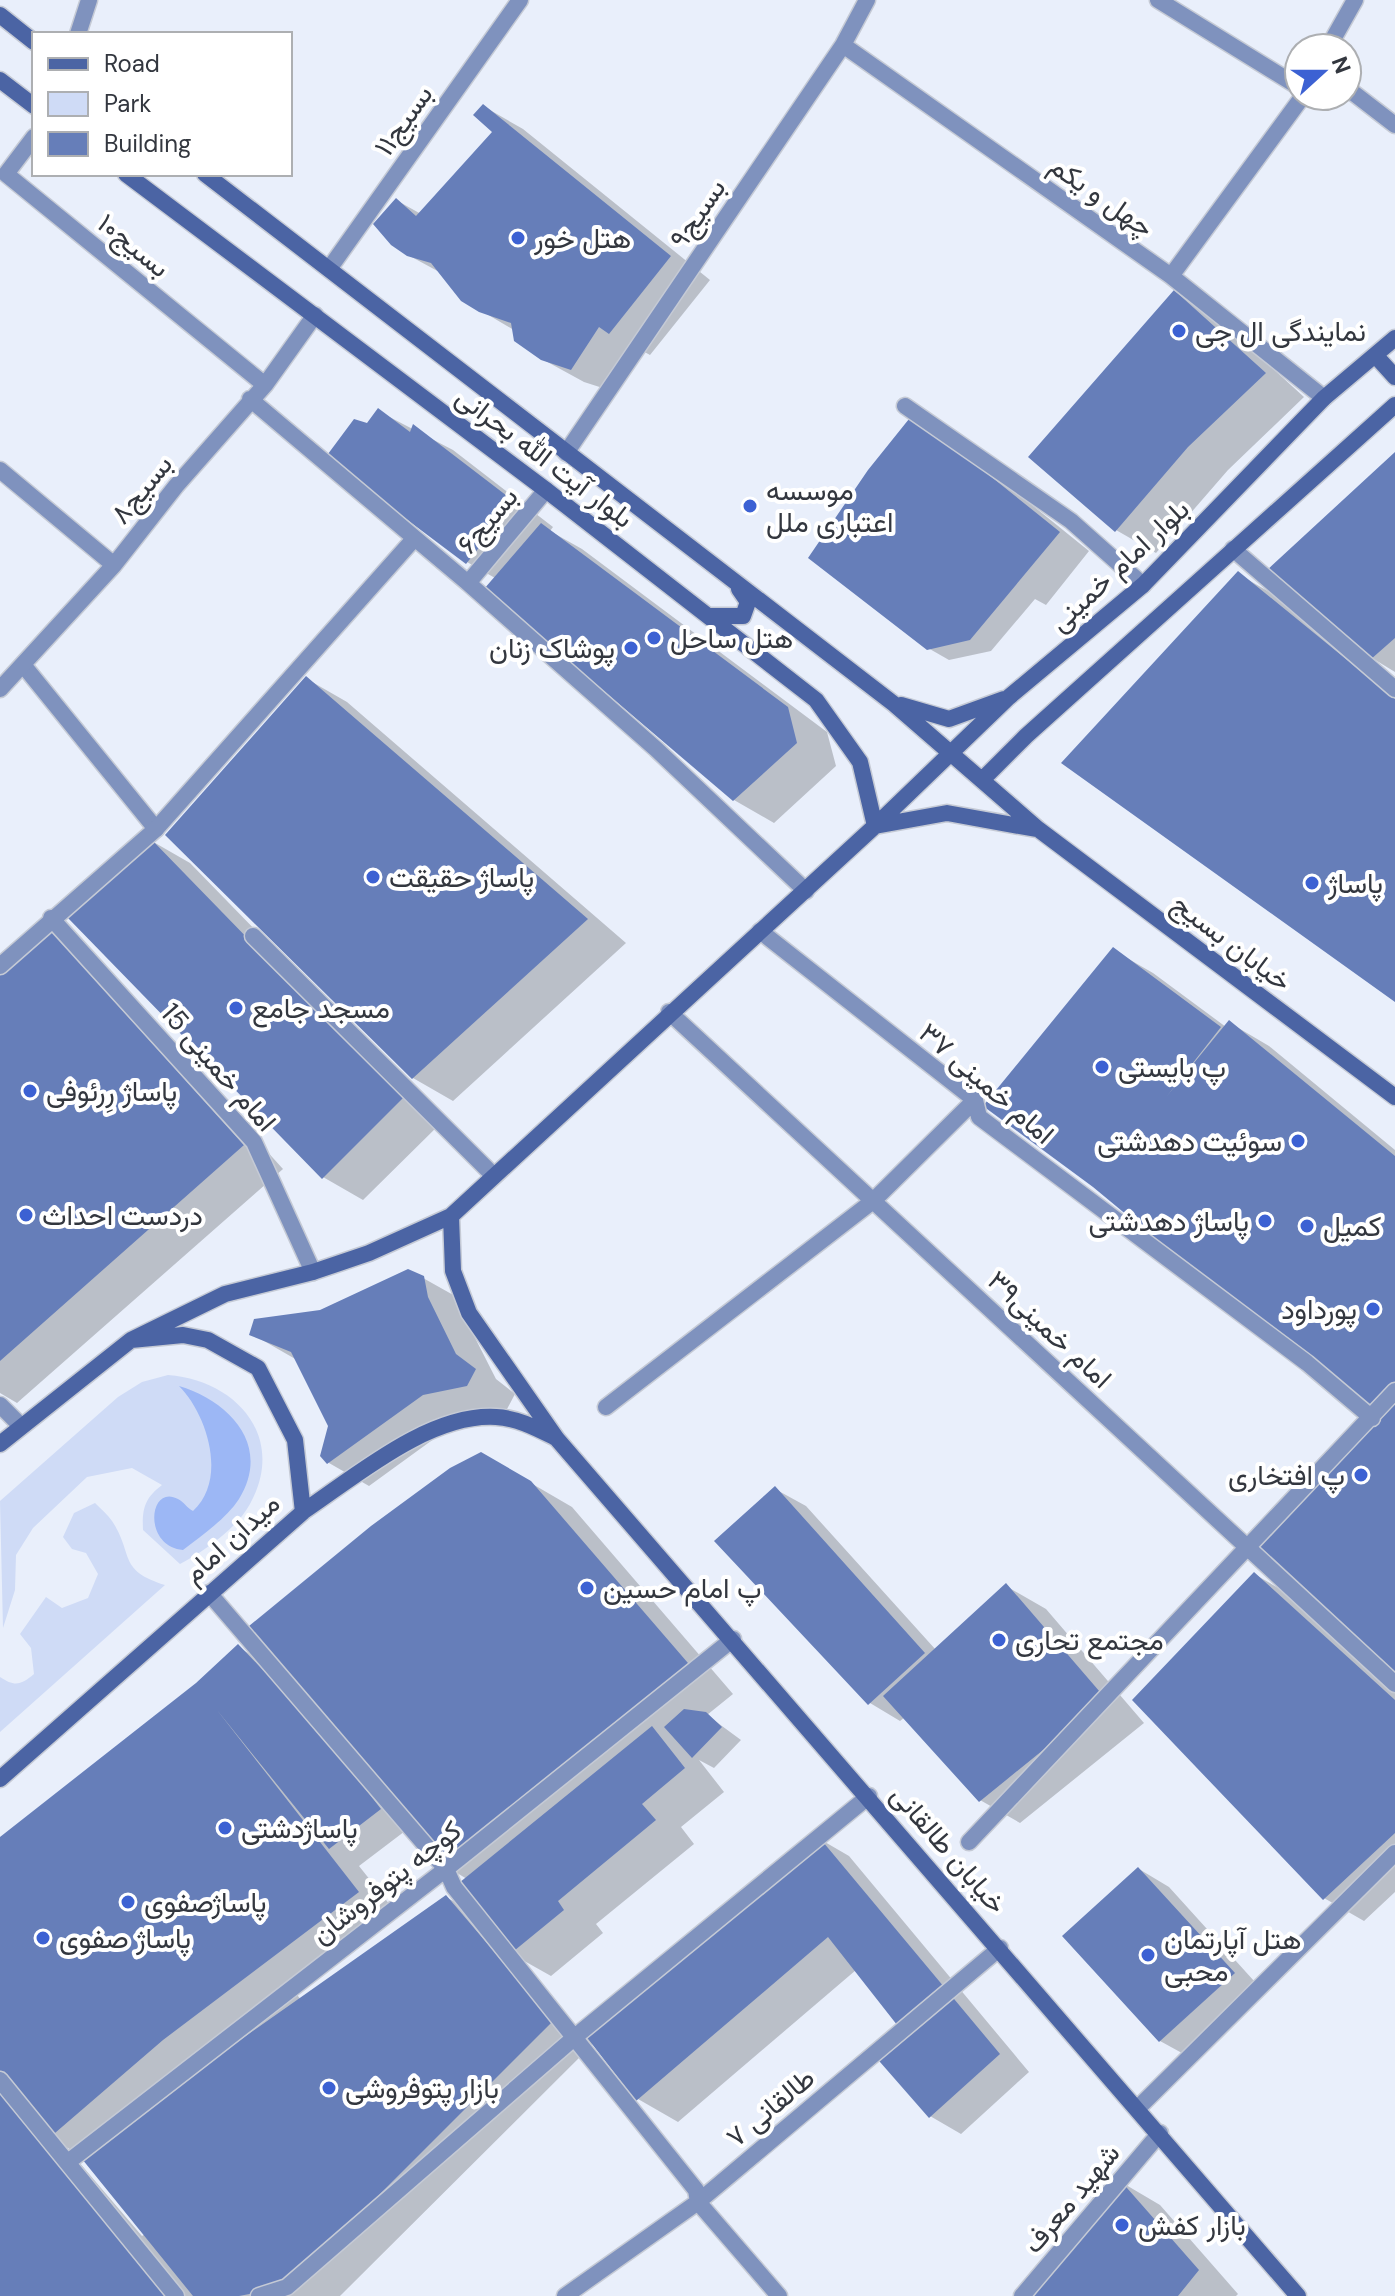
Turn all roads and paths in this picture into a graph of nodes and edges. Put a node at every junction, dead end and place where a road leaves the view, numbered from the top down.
1 (89, 0) edge
2 (867, 0) edge
3 (1158, 0) edge
4 (1355, 0) edge
5 (514, 2) edge
6 (0, 15) edge
7 (79, 32) edge
8 (1337, 32) edge
9 (32, 40) edge
10 (843, 45) junction
11 (1283, 77) edge
12 (0, 80) edge
13 (1363, 100) edge
14 (32, 104) edge
15 (1291, 112) edge
16 (1395, 125) edge
17 (32, 140) edge
18 (129, 176) edge
19 (208, 176) edge
20 (329, 269) junction
21 (1171, 276) junction
22 (315, 315) junction
23 (1395, 338) edge
24 (1375, 355) junction
25 (1395, 377) edge
26 (265, 385) junction
27 (1324, 398) junction
28 (250, 399) junction
29 (1395, 405) edge
30 (905, 406) dead end
31 (566, 453) junction
32 (0, 470) edge
33 (546, 490) junction
34 (413, 540) junction
35 (1233, 549) junction
36 (114, 565) junction
37 (733, 581) junction
38 (468, 583) junction
39 (1143, 585) junction
40 (709, 616) junction
41 (24, 666) junction
42 (0, 689) edge
43 (1395, 689) edge
44 (1009, 697) junction
45 (894, 704) junction
46 (952, 754) junction
47 (982, 780) junction
48 (875, 826) junction
49 (156, 829) junction
50 (1038, 829) junction
51 (806, 891) junction
52 (51, 918) junction
53 (760, 931) junction
54 (253, 936) dead end
55 (0, 966) edge
56 (669, 1012) junction
57 (1395, 1097) edge
58 (975, 1100) junction
59 (493, 1175) junction
60 (873, 1201) junction
61 (451, 1216) junction
62 (313, 1272) junction
63 (131, 1340) junction
64 (1395, 1391) edge
65 (0, 1405) edge
66 (606, 1407) dead end
67 (1372, 1418) junction
68 (21, 1426) junction
69 (557, 1439) junction
70 (0, 1444) edge
71 (301, 1513) junction
72 (1248, 1548) junction
73 (209, 1593) junction
74 (733, 1639) junction
75 (1395, 1684) edge
76 (0, 1779) edge
77 (869, 1796) junction
78 (969, 1842) dead end
79 (1395, 1853) edge
80 (446, 1869) junction
81 (1000, 1948) junction
82 (576, 2036) junction
83 (0, 2080) edge
84 (1138, 2108) junction
85 (1160, 2133) junction
86 (68, 2162) junction
87 (698, 2202) junction
88 (293, 2291) edge
89 (176, 2296) edge
90 (259, 2296) edge
91 (565, 2296) edge
92 (779, 2296) edge
93 (1022, 2296) edge
94 (1298, 2296) edge

1 - 7 street
2 - 10 street, بسیج۹
3 - 11 street
4 - 8 street
5 - 20 street, بسیج۱۱
6 - 9 main road
10 - 21 street, چهل و یکم
10 - 31 street, بسیج۹
12 - 14 main road
13 - 16 street
15 - 21 street
17 - 26 street, بسیج۱۰
18 - 22 main road, بلوار آیت الله بحرانی
19 - 20 main road, بلوار آیت الله بحرانی
20 - 31 main road, بلوار آیت الله بحرانی
21 - 27 street, چهل و یکم
22 - 26 street, بسیج۸
22 - 33 main road, بلوار آیت الله بحرانی
23 - 24 main road, بلوار امام خمینی
24 - 25 main road
24 - 27 main road, بلوار امام خمینی
26 - 28 street, بسیج۸
27 - 39 main road, بلوار امام خمینی
28 - 34 street
28 - 36 street, بسیج۸
29 - 35 main road
30 - 39 street
31 - 37 main road, بلوار آیت الله بحرانی
32 - 36 street
33 - 38 street, بسیج۶
33 - 40 main road, بلوار آیت الله بحرانی
34 - 38 street
34 - 49 street
35 - 43 street
35 - 47 main road
36 - 41 street, بسیج۸
37 - 40 main road
37 - 45 main road, بلوار آیت الله بحرانی
38 - 51 street
39 - 44 main road, بلوار امام خمینی
40 - 48 main road, بلوار آیت الله بحرانی
41 - 42 street, بسیج۸
41 - 49 street
44 - 45 main road
44 - 46 main road, بلوار امام خمینی
45 - 46 main road, بلوار آیت الله بحرانی
46 - 47 main road, بلوار آیت الله بحرانی
46 - 48 main road, بلوار امام خمینی
47 - 50 main road, خیابان بسیج
48 - 50 main road
48 - 51 main road, بلوار امام خمینی
49 - 52 street
50 - 57 main road, خیابان بسیج
51 - 53 main road, بلوار امام خمینی
52 - 55 street
52 - 62 street, امام خمینی 15
53 - 56 main road, بلوار امام خمینی
53 - 58 street, امام خمینی ۳۷
54 - 59 street
56 - 59 main road, بلوار امام خمینی
56 - 60 street, امام خمینی۳۹
58 - 60 street
58 - 67 street, امام خمینی ۳۷
59 - 61 main road, بلوار امام خمینی
60 - 66 street
60 - 72 street, امام خمینی۳۹
61 - 62 main road
61 - 69 main road, خیابان طالقانی
62 - 63 main road
63 - 68 main road
63 - 71 main road, میدان امام
64 - 67 street
65 - 68 street
67 - 72 street
68 - 70 main road
69 - 71 main road
69 - 74 main road, خیابان طالقانی
71 - 73 main road, میدان امام
72 - 75 street, امام خمینی۳۹
72 - 78 street
73 - 76 main road, میدان امام
73 - 80 street
74 - 77 main road, خیابان طالقانی
74 - 80 street, کوچه پتوفروشان
77 - 81 main road, خیابان طالقانی
77 - 82 street
79 - 84 street
80 - 82 street
80 - 86 street, کوچه پتوفروشان
81 - 84 main road, خیابان طالقانی
81 - 87 street, طالقانی ۷
82 - 87 street
82 - 88 street
83 - 86 street
84 - 85 main road, خیابان طالقانی
85 - 93 street, شهید معرف
85 - 94 main road, خیابان طالقانی
86 - 89 street
87 - 91 street, طالقانی ۷
87 - 92 street
88 - 90 street

